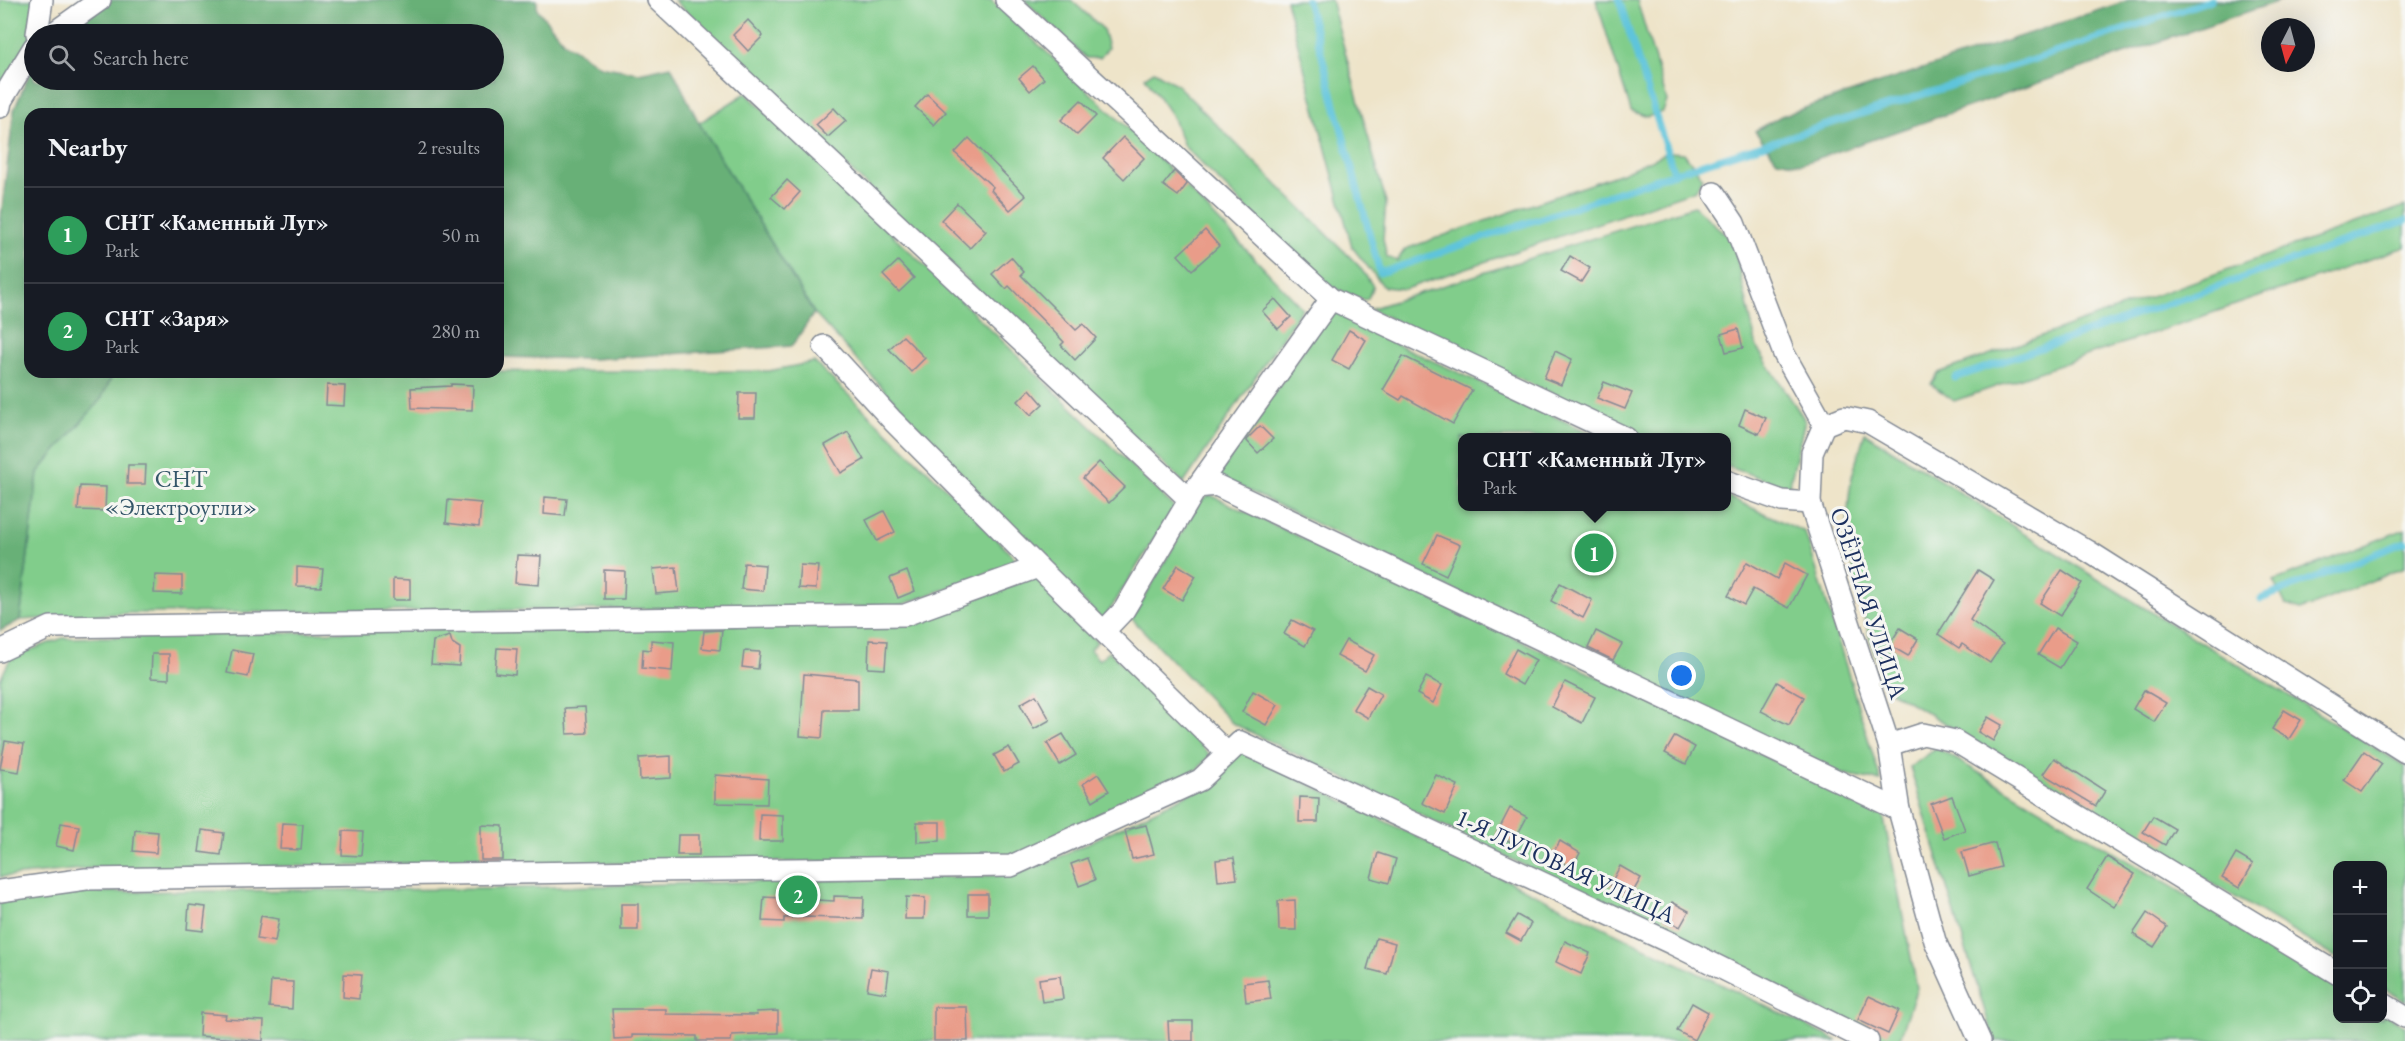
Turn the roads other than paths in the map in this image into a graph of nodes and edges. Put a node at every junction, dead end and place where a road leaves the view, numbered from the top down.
1 (42, 0) edge
2 (100, 0) edge
3 (658, 0) edge
4 (1006, 0) edge
5 (38, 24) edge
6 (66, 24) edge
7 (24, 63) edge
8 (0, 107) edge
9 (1714, 193) dead end
10 (1331, 299) junction
11 (824, 346) dead end
12 (1824, 425) junction
13 (1615, 433) edge
14 (1731, 483) edge
15 (1193, 493) junction
16 (1809, 503) junction
17 (1038, 567) junction
18 (1104, 631) junction
19 (0, 651) edge
20 (1889, 745) junction
21 (1233, 747) junction
22 (2405, 752) edge
23 (1899, 810) junction
24 (0, 891) edge
25 (2333, 972) edge
26 (2387, 1005) edge
27 (2405, 1017) edge
28 (1868, 1041) edge
29 (1980, 1041) edge

1 - 5 street
2 - 6 street
3 - 15 street
4 - 10 street
7 - 8 street
9 - 12 street
10 - 13 street
10 - 15 street
11 - 17 street, 1-Я ЛУГОВАЯ УЛИЦА
12 - 16 street, ОЗЁРНАЯ УЛИЦА
12 - 22 street
14 - 16 street
15 - 18 street
15 - 23 street
16 - 20 street, ОЗЁРНАЯ УЛИЦА
17 - 18 street, 1-Я ЛУГОВАЯ УЛИЦА
17 - 19 street
18 - 21 street, 1-Я ЛУГОВАЯ УЛИЦА
20 - 23 street, ОЗЁРНАЯ УЛИЦА
20 - 25 street
21 - 24 street
21 - 28 street, 1-Я ЛУГОВАЯ УЛИЦА
23 - 29 street, ОЗЁРНАЯ УЛИЦА
26 - 27 street

